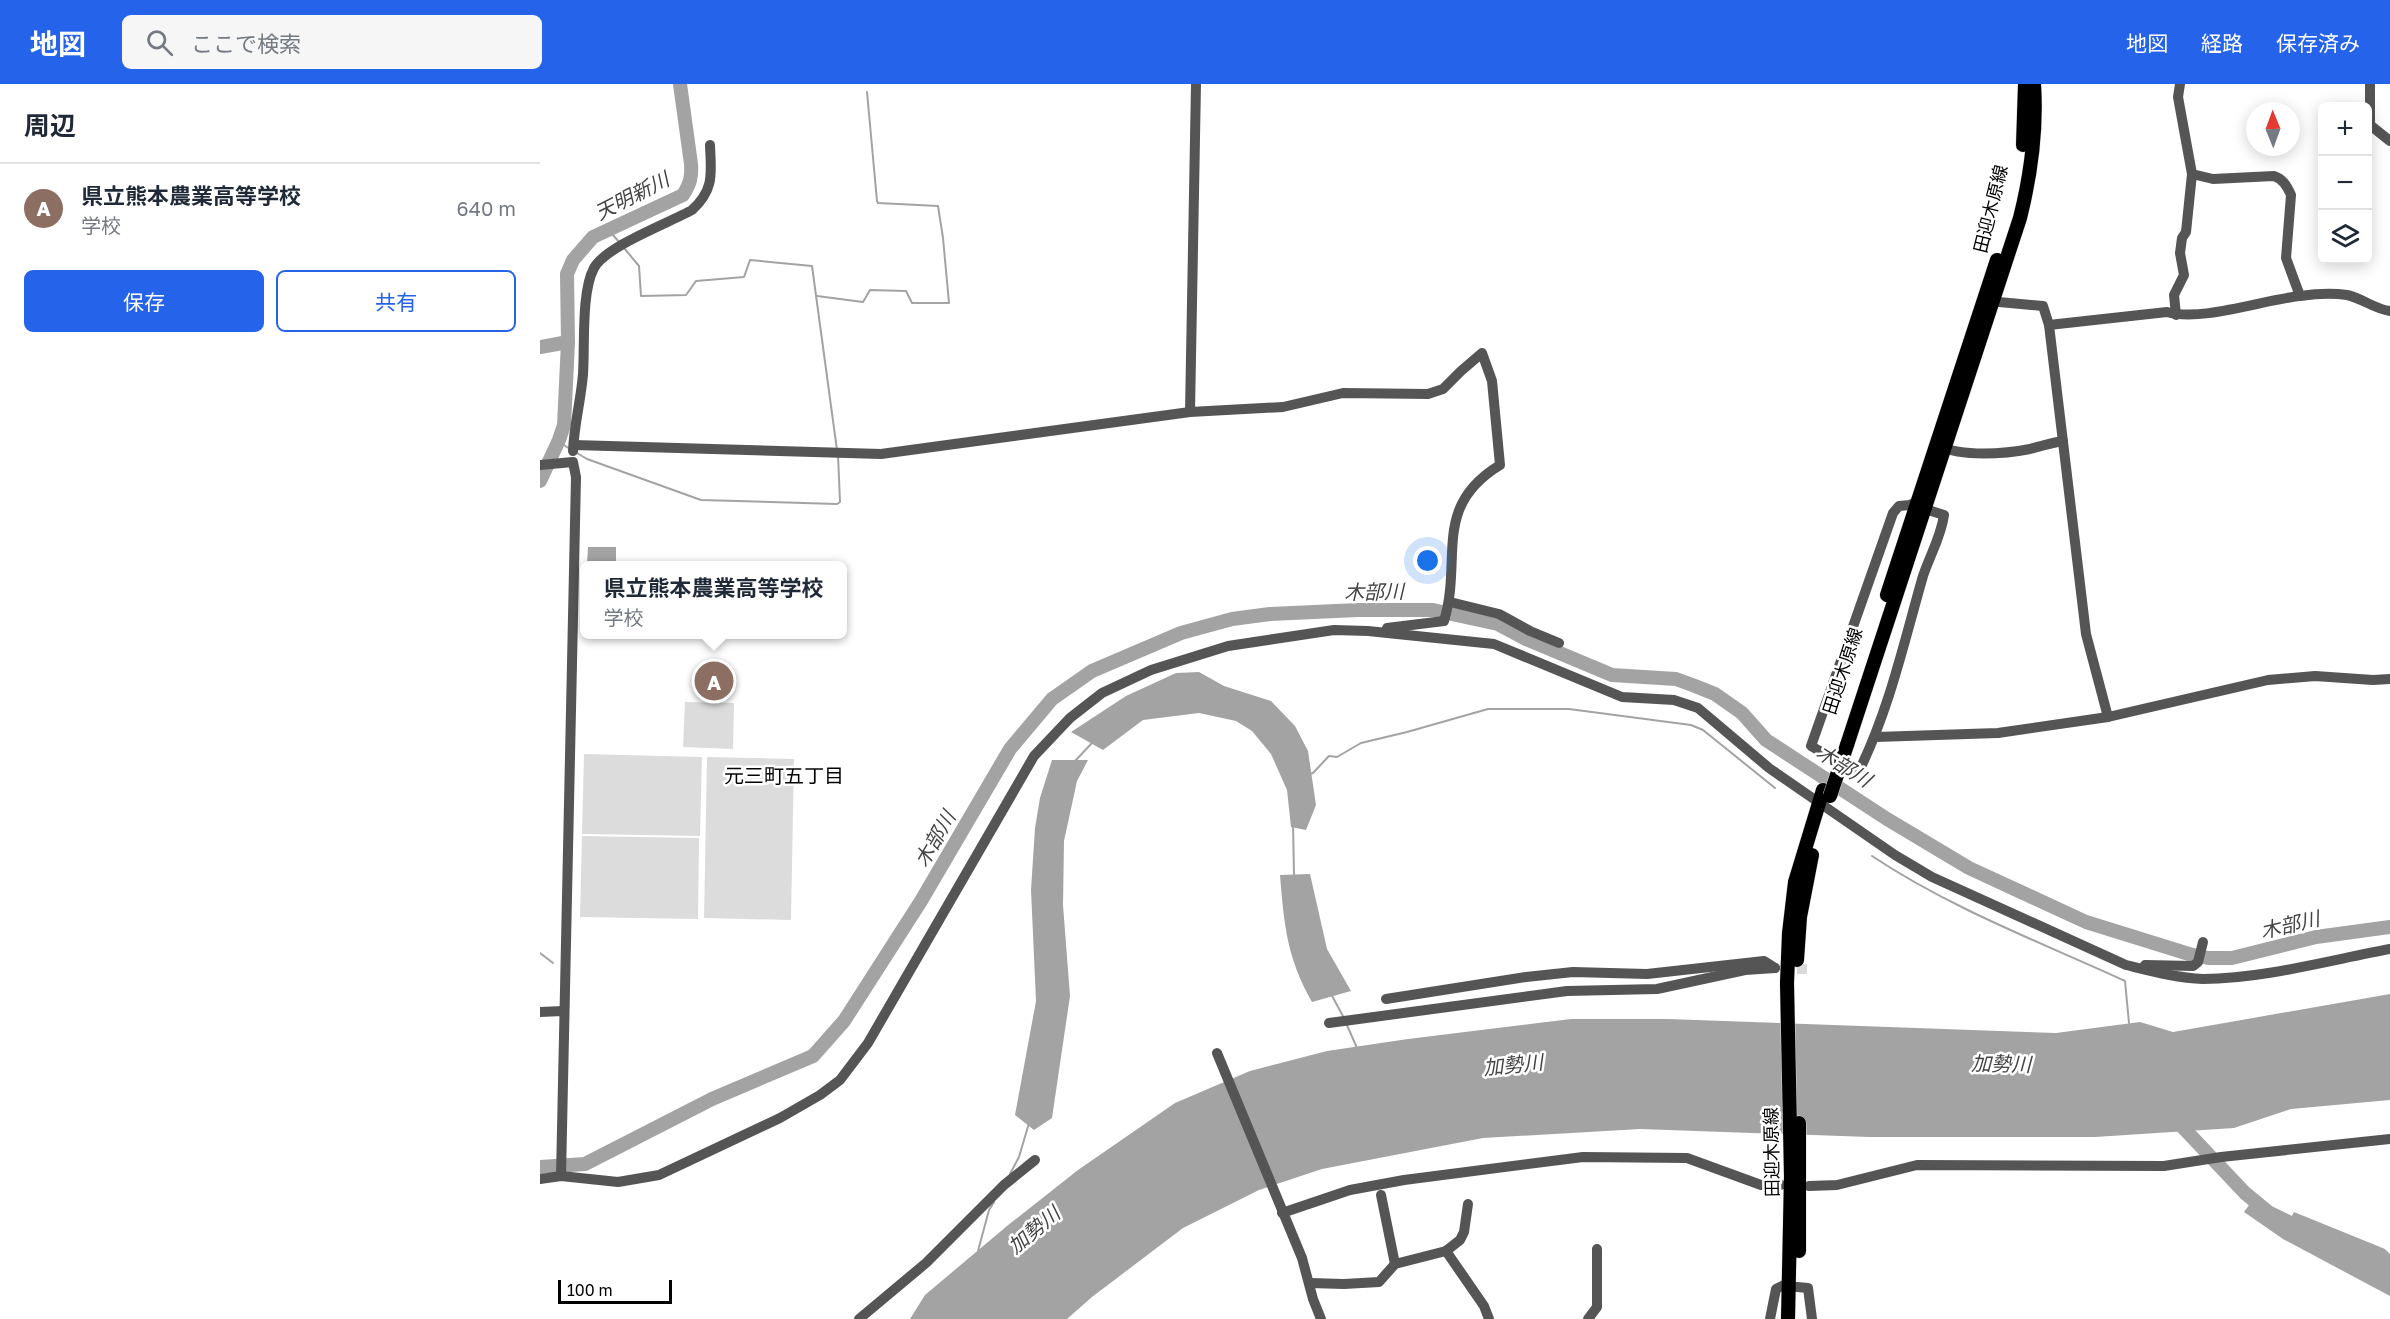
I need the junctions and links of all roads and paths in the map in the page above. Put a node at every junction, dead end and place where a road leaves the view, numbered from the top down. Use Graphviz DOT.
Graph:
graph roads {
  1 [pos="1196,84"];
  2 [pos="2025,84"];
  3 [pos="2034,84"];
  4 [pos="2180,84"];
  5 [pos="2370,84"];
  6 [pos="2390,141"];
  7 [pos="710,145"];
  8 [pos="2192,174"];
  9 [pos="2300,296"];
  10 [pos="1989,301"];
  11 [pos="2390,310"];
  12 [pos="2176,315"];
  13 [pos="2049,325"];
  14 [pos="1190,412"];
  15 [pos="2063,441"];
  16 [pos="574,445"];
  17 [pos="1940,447"];
  18 [pos="568,462"];
  19 [pos="540,465"];
  20 [pos="1921,505"];
  21 [pos="1449,605"];
  22 [pos="1368,631"];
  23 [pos="1559,643"];
  24 [pos="2390,679"];
  25 [pos="2108,717"];
  26 [pos="1876,737"];
  27 [pos="1825,799"];
  28 [pos="2203,942"];
  29 [pos="2390,949"];
  30 [pos="2126,965"];
  31 [pos="1386,999"];
  32 [pos="563,1011"];
  33 [pos="540,1012"];
  34 [pos="1329,1023"];
  35 [pos="1217,1053"];
  36 [pos="2390,1139"];
  37 [pos="1035,1160"];
  38 [pos="560,1174"];
  39 [pos="540,1179"];
  40 [pos="1781,1185"];
  41 [pos="1809,1186"];
  42 [pos="1381,1195"];
  43 [pos="1468,1204"];
  44 [pos="1282,1213"];
  45 [pos="1597,1249"];
  46 [pos="1446,1251"];
  47 [pos="1395,1264"];
  48 [pos="1310,1283"];
  49 [pos="1793,1285"];
  50 [pos="859,1319"];
  51 [pos="1321,1319"];
  52 [pos="1489,1319"];
  53 [pos="1588,1319"];
  54 [pos="1770,1319"];
  55 [pos="1788,1319"];
  56 [pos="1797,1319"];
  57 [pos="1812,1319"];
  1 -- 14 [label="street"];
  2 -- 10 [label="main road, 田迎木原線"];
  3 -- 10 [label="main road, 田迎木原線"];
  4 -- 8 [label="street"];
  5 -- 6 [label="street"];
  7 -- 16 [label="street"];
  8 -- 9 [label="street"];
  8 -- 12 [label="street"];
  9 -- 11 [label="street"];
  9 -- 12 [label="street"];
  10 -- 13 [label="street"];
  10 -- 17 [label="main road, 田迎木原線"];
  12 -- 13 [label="street"];
  13 -- 15 [label="street"];
  14 -- 16 [label="street"];
  14 -- 21 [label="street"];
  15 -- 17 [label="street"];
  15 -- 25 [label="street"];
  16 -- 18 [label="street"];
  17 -- 20 [label="main road, 田迎木原線"];
  18 -- 19 [label="street"];
  18 -- 32 [label="street"];
  20 -- 26 [label="street"];
  20 -- 26 [label="street"];
  20 -- 27 [label="main road, 田迎木原線, bridge"];
  21 -- 22 [label="street"];
  21 -- 23 [label="street"];
  22 -- 27 [label="street"];
  22 -- 38 [label="street"];
  24 -- 25 [label="street"];
  25 -- 26 [label="street"];
  27 -- 30 [label="street"];
  27 -- 49 [label="main road, 田迎木原線"];
  28 -- 30 [label="street"];
  29 -- 30 [label="street"];
  31 -- 34 [label="street"];
  32 -- 33 [label="street"];
  32 -- 38 [label="street"];
  35 -- 44 [label="street"];
  36 -- 41 [label="street"];
  37 -- 50 [label="street"];
  38 -- 39 [label="street"];
  40 -- 44 [label="street"];
  42 -- 47 [label="street"];
  43 -- 46 [label="street"];
  44 -- 48 [label="street"];
  45 -- 53 [label="street"];
  46 -- 47 [label="street"];
  46 -- 52 [label="street"];
  47 -- 48 [label="street"];
  48 -- 51 [label="street"];
  49 -- 54 [label="street"];
  49 -- 55 [label="main road, 田迎木原線"];
  49 -- 56 [label="main road, 田迎木原線"];
  49 -- 57 [label="street"];
}
